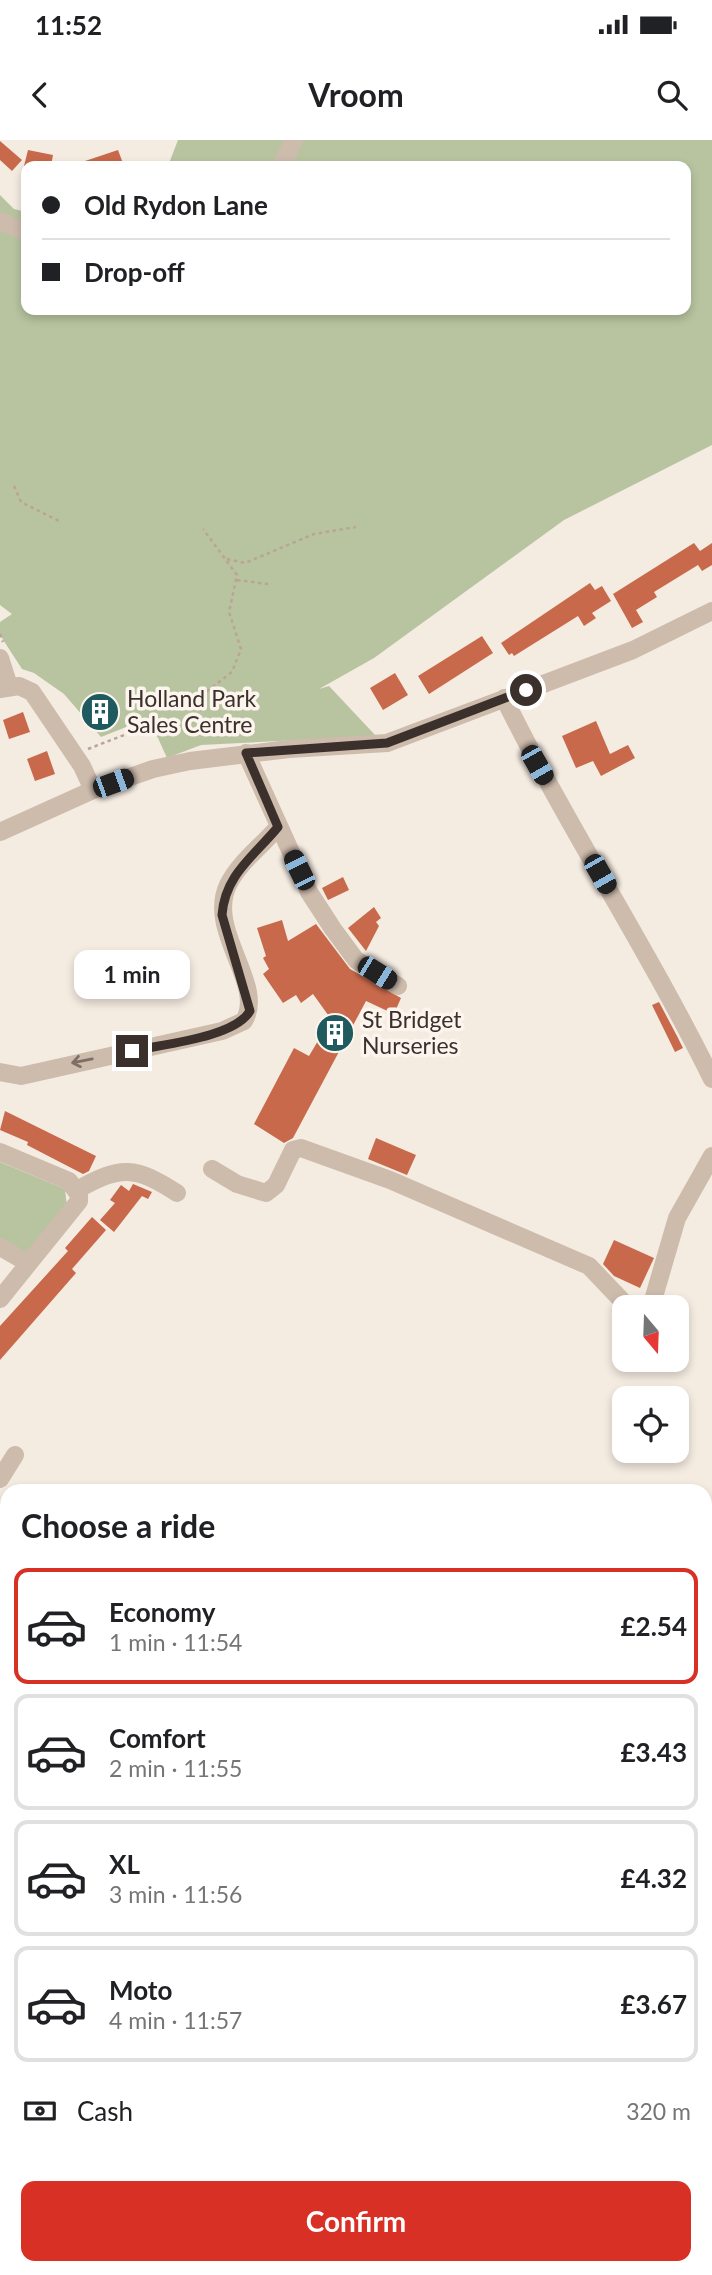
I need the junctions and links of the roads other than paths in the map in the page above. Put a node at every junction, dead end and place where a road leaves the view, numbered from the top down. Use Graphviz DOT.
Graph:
graph roads {
  1 [pos="294,140"];
  2 [pos="284,161"];
  3 [pos="0,221"];
  4 [pos="21,230"];
  5 [pos="712,611"];
  6 [pos="0,658"];
  7 [pos="4,688"];
  8 [pos="504,698"];
  9 [pos="246,753"];
  10 [pos="93,790"];
  11 [pos="278,827"];
  12 [pos="0,832"];
  13 [pos="398,986"];
  14 [pos="0,1072"];
  15 [pos="712,1079"];
  16 [pos="0,1152"];
  17 [pos="712,1156"];
  18 [pos="212,1170"];
  19 [pos="177,1193"];
  20 [pos="78,1196"];
  21 [pos="0,1247"];
  22 [pos="28,1263"];
  23 [pos="617,1295"];
  24 [pos="654,1295"];
  25 [pos="0,1299"];
  26 [pos="15,1455"];
  27 [pos="0,1478"];
  28 [pos="0,1486"];
  1 -- 2 [label="street"];
  3 -- 4 [label="street"];
  5 -- 8 [label="street"];
  6 -- 7 [label="street"];
  7 -- 10 [label="street"];
  8 -- 9 [label="street"];
  8 -- 15 [label="street"];
  9 -- 10 [label="street"];
  9 -- 11 [label="street"];
  10 -- 12 [label="street"];
  11 -- 13 [label="street"];
  11 -- 14 [label="street, one-way"];
  16 -- 20 [label="street"];
  17 -- 24 [label="street"];
  18 -- 23 [label="street"];
  19 -- 20 [label="street"];
  20 -- 22 [label="street"];
  21 -- 22 [label="street"];
  22 -- 25 [label="street"];
  26 -- 27 [label="street"];
  27 -- 28 [label="street"];
}
